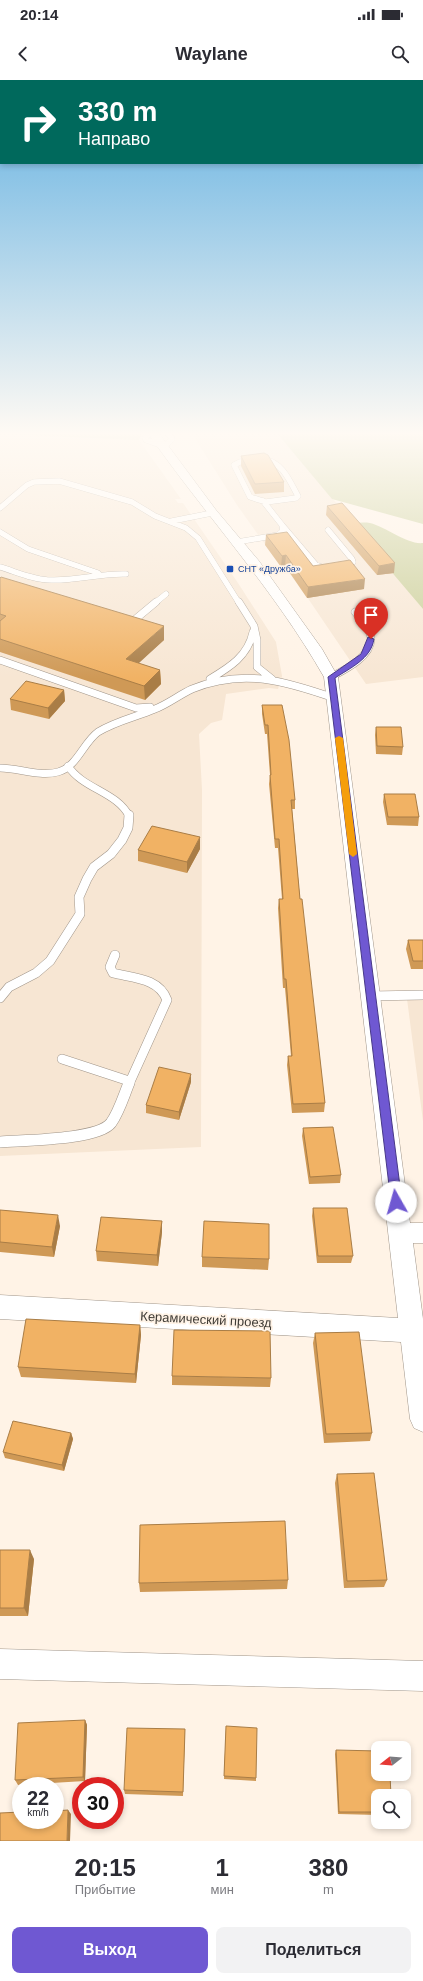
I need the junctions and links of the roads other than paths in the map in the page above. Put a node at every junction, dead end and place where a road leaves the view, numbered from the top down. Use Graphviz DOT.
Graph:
graph roads {
  1 [pos="152,514"];
  2 [pos="204,514"];
  3 [pos="213,514"];
  4 [pos="273,514"];
  5 [pos="185,519"];
  6 [pos="166,520"];
  7 [pos="282,526"];
  8 [pos="186,528"];
  9 [pos="328,530"];
  10 [pos="0,532"];
  11 [pos="237,542"];
  12 [pos="0,566"];
  13 [pos="100,574"];
  14 [pos="126,574"];
  15 [pos="44,579"];
  16 [pos="33,587"];
  17 [pos="166,594"];
  18 [pos="355,612"];
  19 [pos="125,619"];
  20 [pos="132,622"];
  21 [pos="144,625"];
  22 [pos="254,626"];
  23 [pos="0,660"];
  24 [pos="331,677"];
  25 [pos="272,679"];
  26 [pos="197,687"];
  27 [pos="334,698"];
  28 [pos="161,706"];
  29 [pos="68,766"];
  30 [pos="1,767"];
  31 [pos="115,955"];
  32 [pos="423,995"];
  33 [pos="371,996"];
  34 [pos="0,998"];
  35 [pos="62,1059"];
  36 [pos="129,1081"];
  37 [pos="0,1142"];
  38 [pos="400,1233"];
  39 [pos="423,1233"];
  40 [pos="0,1307"];
  41 [pos="412,1331"];
  42 [pos="423,1419"];
  43 [pos="0,1664"];
  44 [pos="423,1676"];
  1 -- 6 [label="lane"];
  2 -- 5 [label="lane"];
  3 -- 11 [label="street"];
  4 -- 7 [label="lane"];
  5 -- 6 [label="lane"];
  5 -- 8 [label="lane"];
  6 -- 8 [label="lane"];
  7 -- 9 [label="lane"];
  7 -- 11 [label="lane"];
  8 -- 22 [label="lane"];
  10 -- 13 [label="lane"];
  11 -- 24 [label="street"];
  12 -- 15 [label="lane"];
  13 -- 14 [label="lane"];
  13 -- 15 [label="lane"];
  15 -- 16 [label="lane"];
  17 -- 20 [label="lane"];
  18 -- 24 [label="lane"];
  19 -- 20 [label="lane"];
  20 -- 21 [label="lane"];
  22 -- 25 [label="lane"];
  22 -- 26 [label="lane"];
  23 -- 28 [label="lane"];
  24 -- 27 [label="street"];
  25 -- 26 [label="lane"];
  25 -- 27 [label="lane"];
  26 -- 28 [label="lane"];
  27 -- 33 [label="street"];
  28 -- 29 [label="lane"];
  29 -- 30 [label="lane"];
  29 -- 34 [label="lane"];
  31 -- 36 [label="lane"];
  32 -- 33 [label="lane"];
  33 -- 38 [label="street"];
  35 -- 36 [label="lane"];
  36 -- 37 [label="lane"];
  38 -- 39 [label="street"];
  38 -- 41 [label="street"];
  40 -- 41 [label="street, Керамический проезд"];
  41 -- 42 [label="street"];
  43 -- 44 [label="street"];
}
